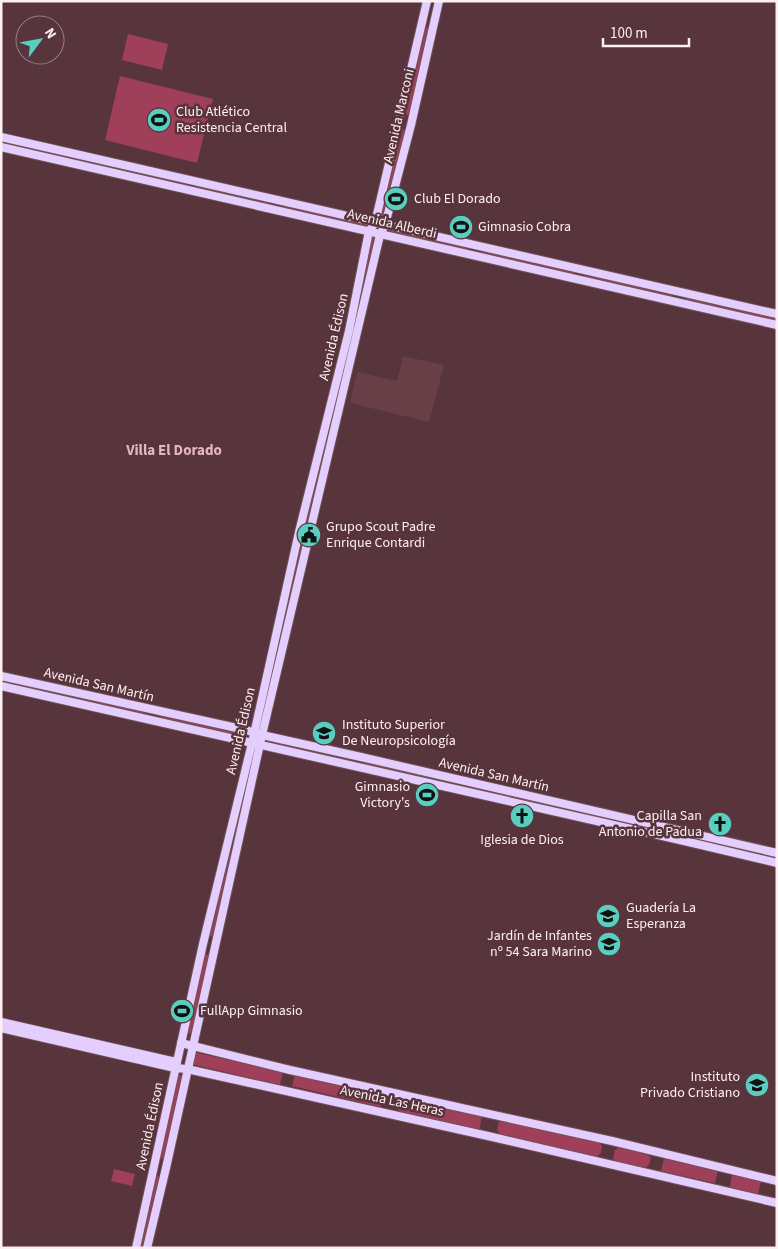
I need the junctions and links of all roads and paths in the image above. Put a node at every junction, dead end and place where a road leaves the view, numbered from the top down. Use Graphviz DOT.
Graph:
graph roads {
  1 [pos="427,1"];
  2 [pos="439,1"];
  3 [pos="1,136"];
  4 [pos="1,147"];
  5 [pos="375,223"];
  6 [pos="385,225"];
  7 [pos="369,231"];
  8 [pos="380,235"];
  9 [pos="777,314"];
  10 [pos="777,325"];
  11 [pos="1,676"];
  12 [pos="1,686"];
  13 [pos="258,734"];
  14 [pos="256,744"];
  15 [pos="777,853"];
  16 [pos="777,864"];
  17 [pos="1,1022"];
  18 [pos="1,1028"];
  19 [pos="181,1044"];
  20 [pos="192,1046"];
  21 [pos="176,1065"];
  22 [pos="187,1069"];
  23 [pos="777,1181"];
  24 [pos="777,1203"];
  25 [pos="136,1248"];
  26 [pos="147,1248"];
  1 -- 5 [label="main road, Avenida Marconi"];
  2 -- 6 [label="main road, Avenida Marconi"];
  3 -- 5 [label="main road, Avenida Alberdi"];
  4 -- 7 [label="main road, Avenida Alberdi"];
  5 -- 6 [label="main road, Avenida Alberdi"];
  5 -- 7 [label="main road, Avenida Édison"];
  6 -- 8 [label="main road, Avenida Marconi"];
  6 -- 9 [label="main road, Avenida Alberdi"];
  7 -- 8 [label="main road, Avenida Alberdi"];
  7 -- 13 [label="main road, Avenida Édison"];
  8 -- 10 [label="main road, Avenida Alberdi"];
  8 -- 13 [label="main road, Avenida Édison"];
  11 -- 13 [label="main road, Avenida San Martín"];
  12 -- 14 [label="main road, Avenida San Martín"];
  13 -- 14 [label="main road, Avenida Édison"];
  13 -- 15 [label="main road, Avenida San Martín"];
  14 -- 16 [label="main road, Avenida San Martín"];
  14 -- 19 [label="main road, Avenida Édison"];
  14 -- 20 [label="main road, Avenida Édison"];
  17 -- 21 [label="main road, Avenida Las Heras"];
  18 -- 21 [label="main road, Avenida Las Heras"];
  19 -- 20 [label="main road, Avenida Las Heras"];
  19 -- 21 [label="main road, Avenida Édison"];
  20 -- 22 [label="main road, Avenida Édison"];
  20 -- 23 [label="main road, Avenida Las Heras"];
  21 -- 22 [label="main road, Avenida Las Heras"];
  21 -- 25 [label="main road, Avenida Édison"];
  22 -- 24 [label="main road, Avenida Las Heras"];
  22 -- 26 [label="main road, Avenida Édison"];
}
